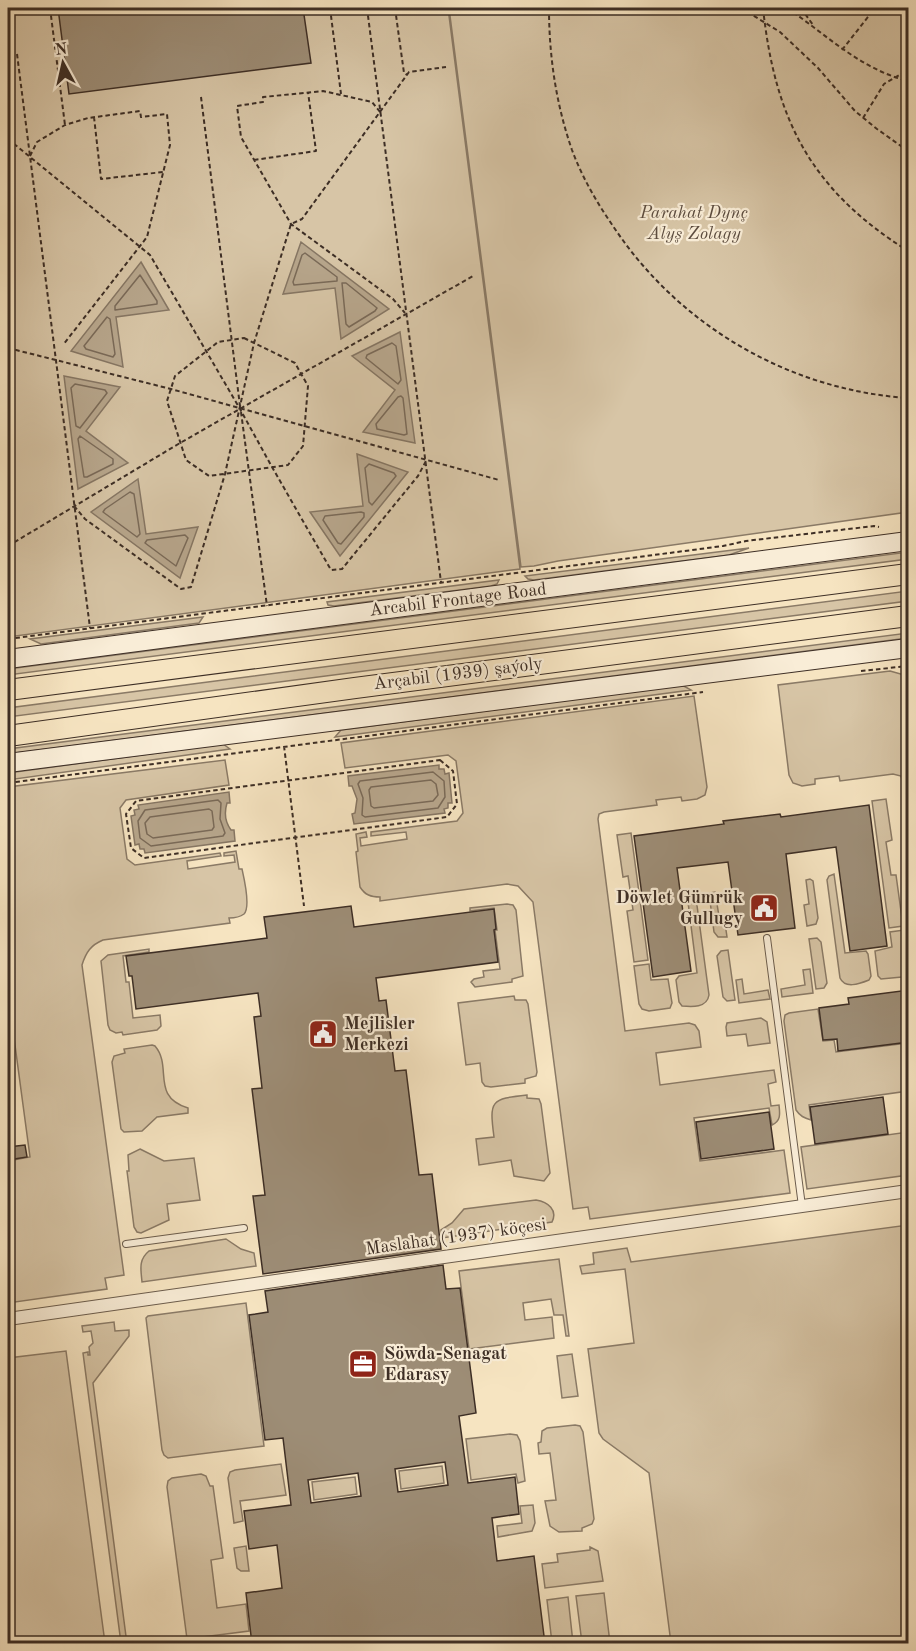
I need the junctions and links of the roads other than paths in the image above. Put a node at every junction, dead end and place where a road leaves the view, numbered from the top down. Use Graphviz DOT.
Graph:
graph roads {
  1 [pos="909,541"];
  2 [pos="909,574"];
  3 [pos="909,616"];
  4 [pos="909,648"];
  5 [pos="8,659"];
  6 [pos="8,690"];
  7 [pos="8,736"];
  8 [pos="8,763"];
  9 [pos="767,938"];
  10 [pos="909,1191"];
  11 [pos="802,1206"];
  12 [pos="244,1228"];
  13 [pos="126,1244"];
  14 [pos="8,1319"];
  1 -- 5 [label="street, Arcabil Frontage Road"];
  2 -- 6 [label="main road"];
  3 -- 7 [label="main road, Arçabil (1939) şaýoly"];
  4 -- 8 [label="street"];
  9 -- 11 [label="lane"];
  10 -- 11 [label="street, Maslahat (1937) köçesi"];
  11 -- 14 [label="street, Maslahat (1937) köçesi"];
  12 -- 13 [label="lane"];
}
